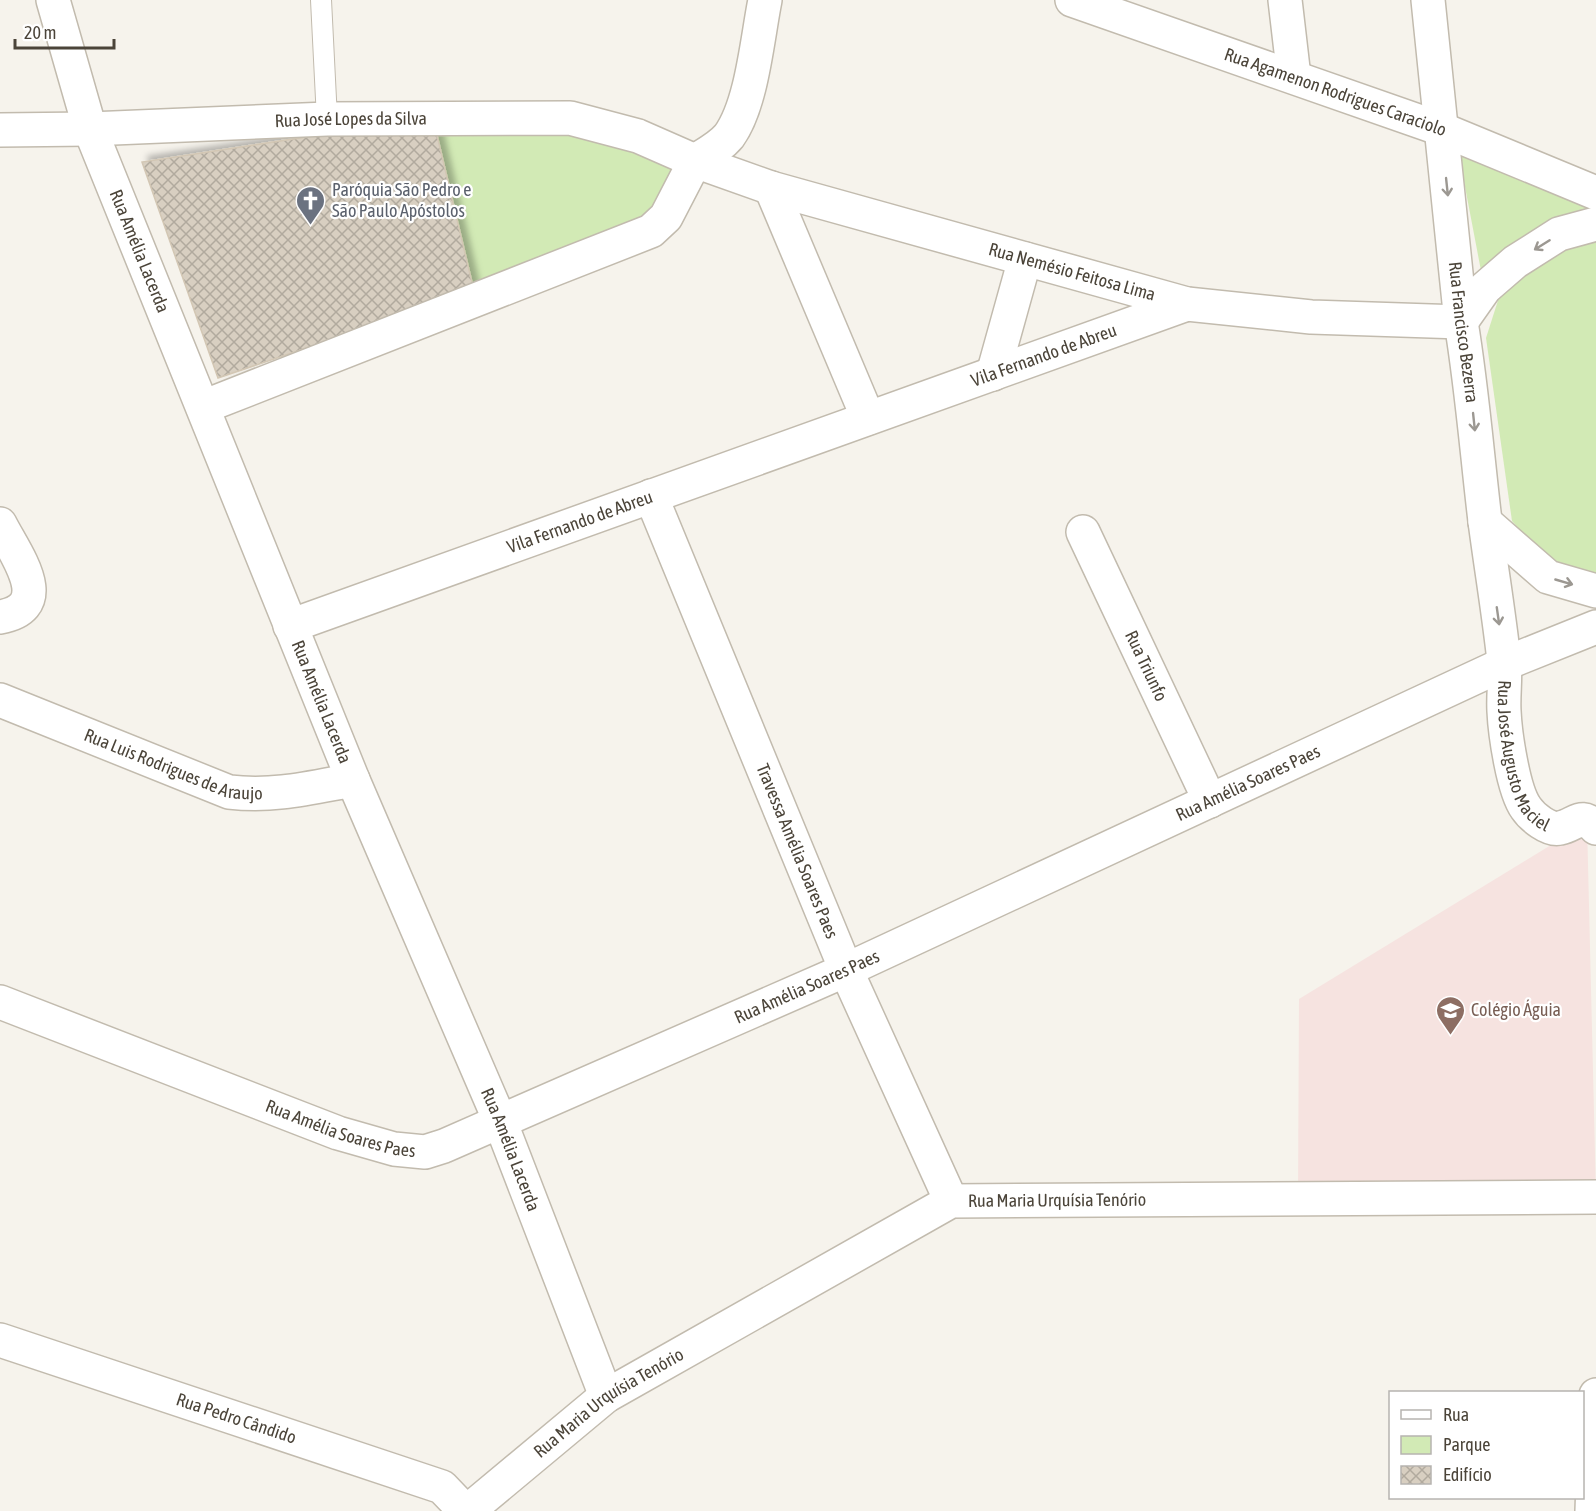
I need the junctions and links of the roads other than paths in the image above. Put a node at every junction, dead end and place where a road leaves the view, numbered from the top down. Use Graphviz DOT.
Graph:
graph roads {
  1 [pos="53,0"];
  2 [pos="321,0"];
  3 [pos="765,0"];
  4 [pos="1072,0"];
  5 [pos="1285,0"];
  6 [pos="1428,0"];
  7 [pos="1437,0"];
  8 [pos="1114,8"];
  9 [pos="1431,34"];
  10 [pos="1294,77"];
  11 [pos="327,118"];
  12 [pos="90,129"];
  13 [pos="1441,129"];
  14 [pos="0,130"];
  15 [pos="695,161"];
  16 [pos="771,188"];
  17 [pos="1596,193"];
  18 [pos="1596,224"];
  19 [pos="1025,259"];
  20 [pos="1187,304"];
  21 [pos="1461,322"];
  22 [pos="993,374"];
  23 [pos="203,407"];
  24 [pos="868,418"];
  25 [pos="651,496"];
  26 [pos="1485,522"];
  27 [pos="0,524"];
  28 [pos="1083,532"];
  29 [pos="1596,591"];
  30 [pos="0,617"];
  31 [pos="290,626"];
  32 [pos="1596,627"];
  33 [pos="1504,664"];
  34 [pos="0,700"];
  35 [pos="353,780"];
  36 [pos="1210,801"];
  37 [pos="1596,828"];
  38 [pos="846,970"];
  39 [pos="0,1002"];
  40 [pos="500,1121"];
  41 [pos="1596,1197"];
  42 [pos="951,1201"];
  43 [pos="0,1340"];
  44 [pos="1596,1395"];
  45 [pos="606,1396"];
  46 [pos="467,1511"];
  47 [pos="1592,1511"];
  1 -- 12 [label="street, Rua Amélia Lacerda"];
  2 -- 11 [label="lane"];
  3 -- 15 [label="street"];
  4 -- 8 [label="street, Rua Agamenon Rodrigues Caraciolo"];
  5 -- 10 [label="street"];
  6 -- 9 [label="street, Rua Francisco Bezerra"];
  7 -- 9 [label="street"];
  8 -- 10 [label="street, Rua Agamenon Rodrigues Caraciolo"];
  9 -- 13 [label="street, Rua Francisco Bezerra"];
  10 -- 13 [label="street, Rua Agamenon Rodrigues Caraciolo"];
  11 -- 12 [label="street, Rua José Lopes da Silva"];
  11 -- 15 [label="street, Rua José Lopes da Silva"];
  12 -- 14 [label="street, Rua José Lopes da Silva"];
  12 -- 23 [label="street, Rua Amélia Lacerda"];
  13 -- 17 [label="street, Rua Agamenon Rodrigues Caraciolo"];
  13 -- 21 [label="street, Rua Francisco Bezerra, one-way"];
  15 -- 16 [label="street, Rua Nemésio Feitosa Lima"];
  15 -- 23 [label="street"];
  16 -- 19 [label="street, Rua Nemésio Feitosa Lima"];
  16 -- 24 [label="street"];
  18 -- 21 [label="street, one-way"];
  19 -- 20 [label="street, Rua Nemésio Feitosa Lima"];
  19 -- 22 [label="street"];
  20 -- 21 [label="street, Rua Nemésio Feitosa Lima"];
  20 -- 22 [label="street, Vila Fernando de Abreu"];
  21 -- 26 [label="street, Rua Francisco Bezerra, one-way"];
  22 -- 24 [label="street, Vila Fernando de Abreu"];
  23 -- 31 [label="street, Rua Amélia Lacerda"];
  24 -- 25 [label="street, Vila Fernando de Abreu"];
  25 -- 31 [label="street, Vila Fernando de Abreu"];
  25 -- 38 [label="street, Travessa Amélia Soares Paes"];
  26 -- 29 [label="street, one-way"];
  26 -- 33 [label="street, Rua Francisco Bezerra, one-way"];
  27 -- 30 [label="street"];
  28 -- 36 [label="street, Rua Triunfo"];
  31 -- 35 [label="street, Rua Amélia Lacerda"];
  32 -- 33 [label="street, Rua Amélia Soares Paes"];
  33 -- 36 [label="street, Rua Amélia Soares Paes"];
  33 -- 37 [label="street, Rua José Augusto Maciel"];
  34 -- 35 [label="street, Rua Luis Rodrigues de Araujo"];
  35 -- 40 [label="street, Rua Amélia Lacerda"];
  36 -- 38 [label="street, Rua Amélia Soares Paes"];
  38 -- 40 [label="street, Rua Amélia Soares Paes"];
  38 -- 42 [label="street, Travessa Amélia Soares Paes"];
  39 -- 40 [label="street, Rua Amélia Soares Paes"];
  40 -- 45 [label="street, Rua Amélia Lacerda"];
  41 -- 42 [label="street, Rua Maria Urquísia Tenório"];
  42 -- 45 [label="street, Rua Maria Urquísia Tenório"];
  43 -- 46 [label="street, Rua Pedro Cândido"];
  44 -- 47 [label="street"];
  45 -- 46 [label="street, Rua Maria Urquísia Tenório"];
}
